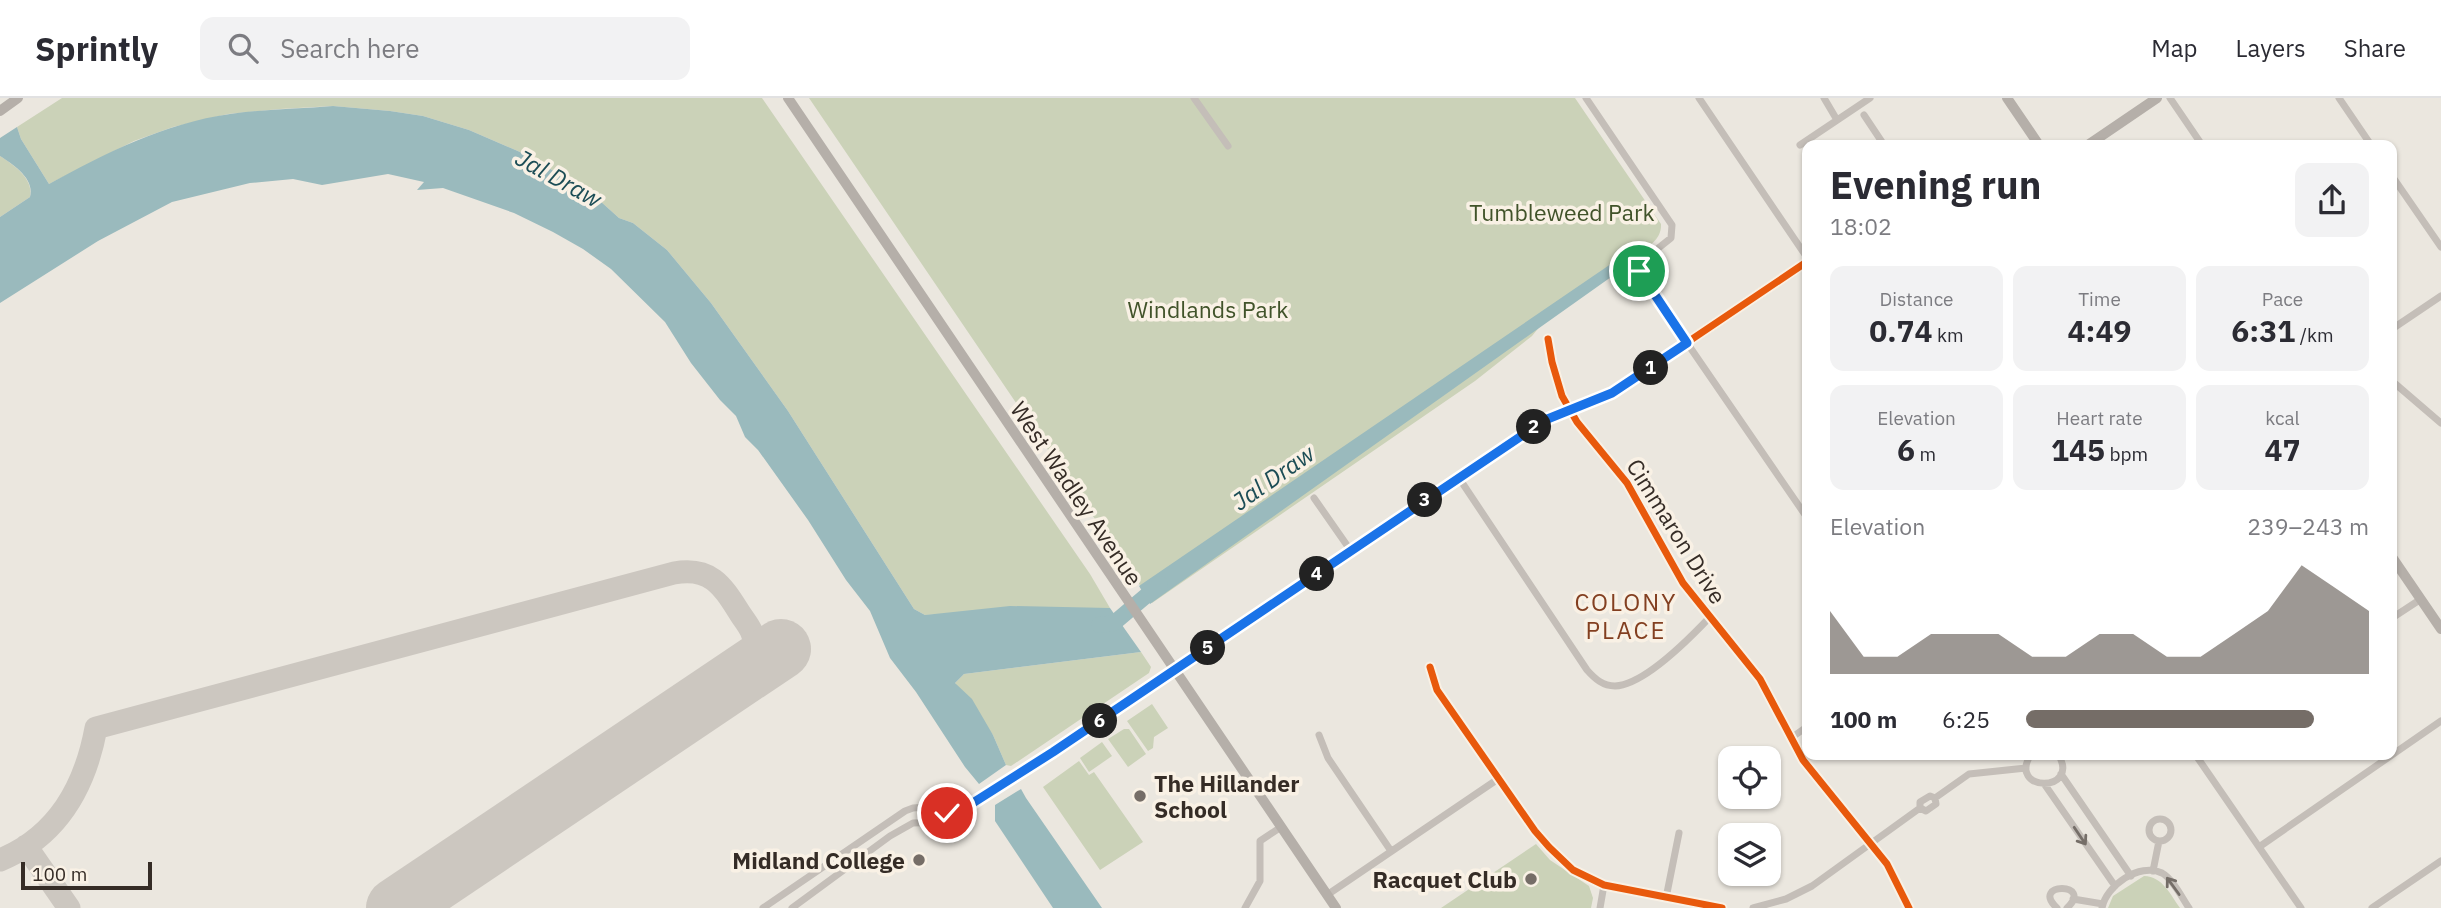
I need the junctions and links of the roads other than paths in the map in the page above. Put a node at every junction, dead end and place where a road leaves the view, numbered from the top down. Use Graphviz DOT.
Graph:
graph roads {
  1 [pos="18,98"];
  2 [pos="788,98"];
  3 [pos="1194,98"];
  4 [pos="1586,98"];
  5 [pos="1699,98"];
  6 [pos="1824,98"];
  7 [pos="1870,98"];
  8 [pos="2007,98"];
  9 [pos="2157,98"];
  10 [pos="2170,98"];
  11 [pos="2339,98"];
  12 [pos="0,111"];
  13 [pos="1864,116"];
  14 [pos="1837,120"];
  15 [pos="1807,140"];
  16 [pos="1881,140"];
  17 [pos="2036,140"];
  18 [pos="2095,140"];
  19 [pos="2199,140"];
  20 [pos="2368,140"];
  21 [pos="1228,146"];
  22 [pos="2397,183"];
  23 [pos="2441,247"];
  24 [pos="1802,251"];
  25 [pos="1802,264"];
  26 [pos="2441,296"];
  27 [pos="2397,326"];
  28 [pos="1548,339"];
  29 [pos="1687,343"];
  30 [pos="2397,384"];
  31 [pos="1569,409"];
  32 [pos="2441,423"];
  33 [pos="1458,478"];
  34 [pos="1314,498"];
  35 [pos="1802,510"];
  36 [pos="1351,551"];
  37 [pos="2397,564"];
  38 [pos="2421,598"];
  39 [pos="2397,615"];
  40 [pos="1709,618"];
  41 [pos="2441,629"];
  42 [pos="1430,667"];
  43 [pos="1174,671"];
  44 [pos="2441,721"];
  45 [pos="1802,730"];
  46 [pos="1320,735"];
  47 [pos="1791,738"];
  48 [pos="2397,751"];
  49 [pos="1802,756"];
  50 [pos="1804,760"];
  51 [pos="2029,760"];
  52 [pos="2060,760"];
  53 [pos="2199,760"];
  54 [pos="2385,760"];
  55 [pos="2026,768"];
  56 [pos="2061,774"];
  57 [pos="1498,779"];
  58 [pos="2045,785"];
  59 [pos="947,813"];
  60 [pos="1281,827"];
  61 [pos="1679,833"];
  62 [pos="2158,841"];
  63 [pos="1871,842"];
  64 [pos="2259,847"];
  65 [pos="1391,852"];
  66 [pos="2441,861"];
  67 [pos="2153,871"];
  68 [pos="810,876"];
  69 [pos="2131,876"];
  70 [pos="1604,885"];
  71 [pos="2115,887"];
  72 [pos="817,889"];
  73 [pos="1327,895"];
  74 [pos="1667,898"];
  75 [pos="2073,899"];
  76 [pos="2103,906"];
  77 [pos="763,908"];
  78 [pos="792,908"];
  79 [pos="1245,908"];
  80 [pos="1336,908"];
  81 [pos="1600,908"];
  82 [pos="1722,908"];
  83 [pos="1756,908"];
  84 [pos="1909,908"];
  85 [pos="2057,908"];
  86 [pos="2067,908"];
  87 [pos="2189,908"];
  88 [pos="2301,908"];
  89 [pos="2372,908"];
  1 -- 12 [label="street"];
  2 -- 43 [label="street, West Wadley Avenue"];
  3 -- 21 [label="street"];
  4 -- 29 [label="street"];
  5 -- 24 [label="street"];
  6 -- 14 [label="street"];
  7 -- 14 [label="street"];
  8 -- 17 [label="street"];
  9 -- 18 [label="street"];
  10 -- 19 [label="street"];
  11 -- 20 [label="street"];
  13 -- 16 [label="street"];
  14 -- 15 [label="street"];
  22 -- 23 [label="street"];
  25 -- 29 [label="street"];
  26 -- 27 [label="street"];
  28 -- 31 [label="street, Cimmaron Drive"];
  29 -- 31 [label="street"];
  29 -- 35 [label="street"];
  30 -- 32 [label="street"];
  31 -- 33 [label="street"];
  31 -- 40 [label="street, Cimmaron Drive"];
  33 -- 36 [label="street"];
  33 -- 40 [label="street"];
  34 -- 36 [label="street"];
  36 -- 43 [label="street"];
  37 -- 38 [label="street"];
  38 -- 39 [label="street"];
  38 -- 41 [label="street"];
  40 -- 47 [label="street, Cimmaron Drive"];
  42 -- 57 [label="street"];
  43 -- 59 [label="street"];
  43 -- 60 [label="street, West Wadley Avenue"];
  44 -- 48 [label="street"];
  45 -- 47 [label="street"];
  46 -- 65 [label="street"];
  47 -- 49 [label="street, Cimmaron Drive"];
  50 -- 63 [label="street, Cimmaron Drive"];
  51 -- 55 [label="street"];
  52 -- 56 [label="street"];
  53 -- 64 [label="street"];
  54 -- 64 [label="street"];
  55 -- 58 [label="street"];
  55 -- 63 [label="street"];
  56 -- 58 [label="street"];
  56 -- 69 [label="street"];
  57 -- 65 [label="street"];
  57 -- 70 [label="street"];
  58 -- 71 [label="street, one-way"];
  59 -- 68 [label="street"];
  59 -- 72 [label="street"];
  60 -- 73 [label="street, West Wadley Avenue"];
  60 -- 79 [label="street"];
  61 -- 74 [label="street"];
  62 -- 67 [label="street"];
  63 -- 83 [label="street"];
  63 -- 84 [label="street, Cimmaron Drive"];
  64 -- 88 [label="street"];
  65 -- 73 [label="street"];
  66 -- 89 [label="street"];
  67 -- 69 [label="street"];
  87 -- 67 [label="street, one-way"];
  68 -- 72 [label="street"];
  68 -- 77 [label="street"];
  69 -- 71 [label="street"];
  70 -- 74 [label="street"];
  70 -- 81 [label="street"];
  71 -- 76 [label="street"];
  72 -- 78 [label="street"];
  73 -- 80 [label="street, West Wadley Avenue"];
  74 -- 82 [label="street"];
  75 -- 76 [label="street"];
  75 -- 85 [label="street"];
  75 -- 86 [label="street"];
}
